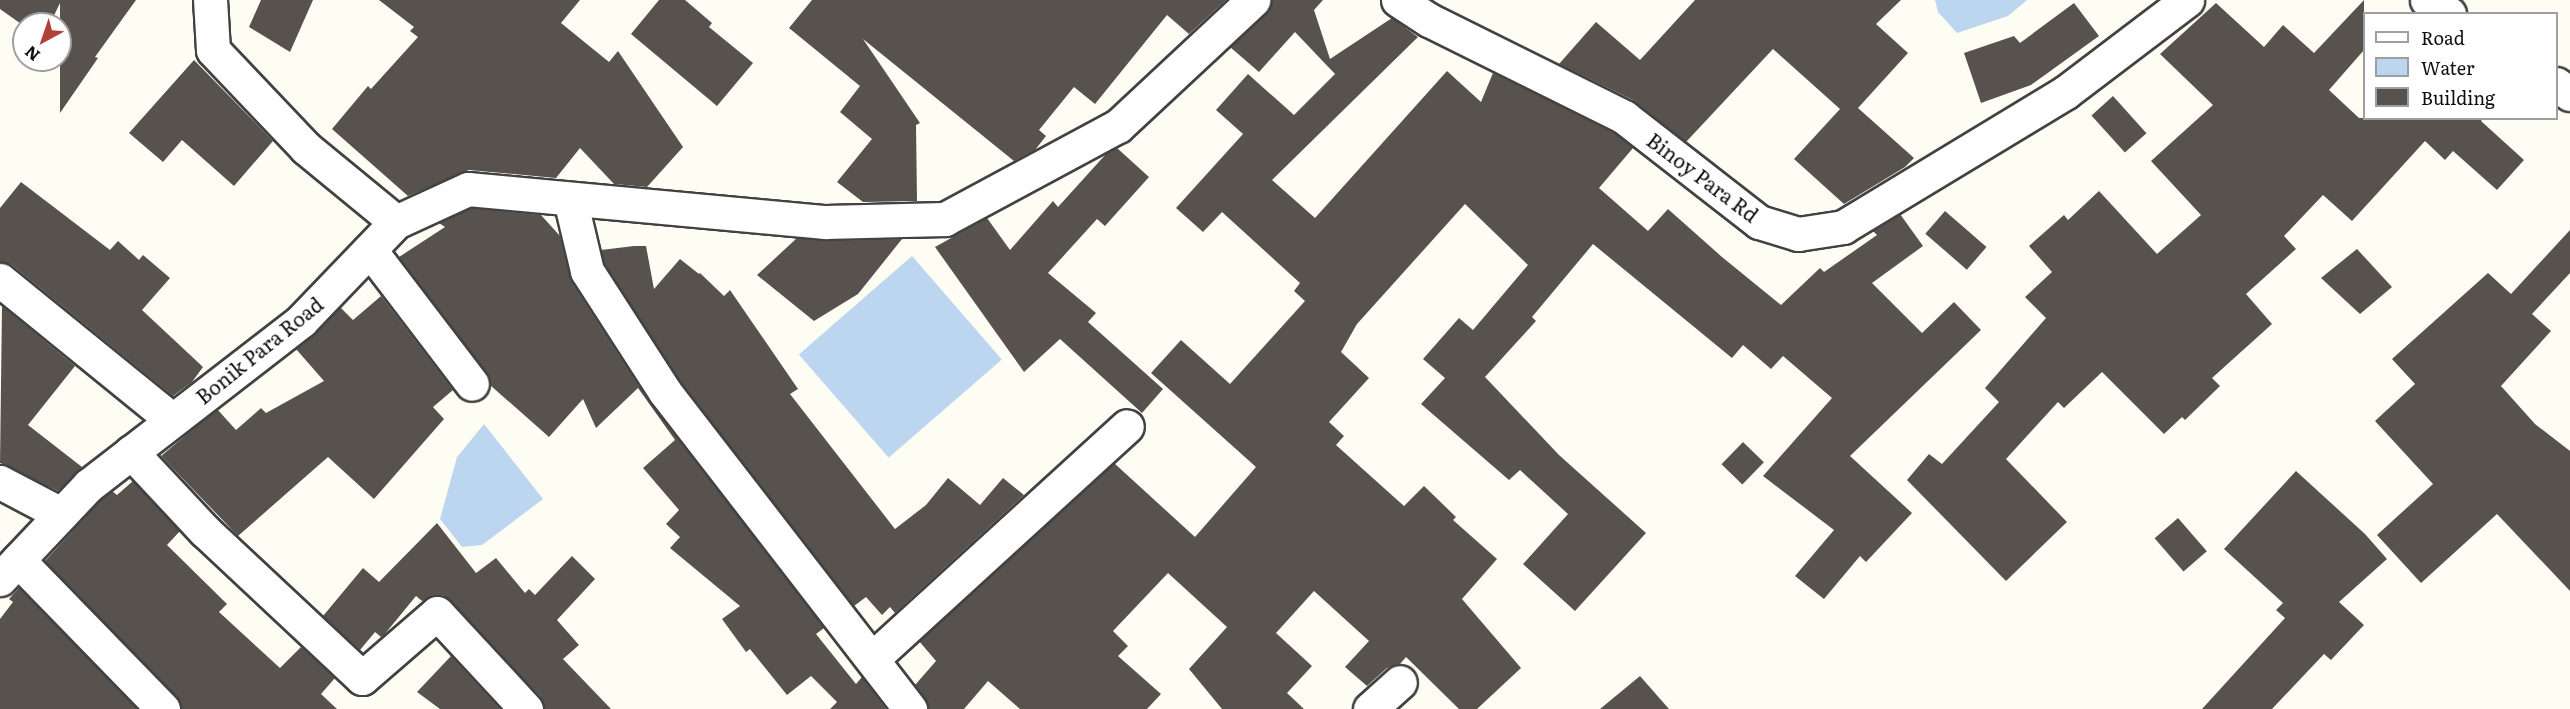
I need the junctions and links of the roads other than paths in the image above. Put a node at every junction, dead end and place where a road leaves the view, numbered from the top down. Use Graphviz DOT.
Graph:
graph roads {
  1 [pos="210,0"];
  2 [pos="1253,0"];
  3 [pos="1398,0"];
  4 [pos="2187,0"];
  5 [pos="2427,0"];
  6 [pos="2446,12"];
  7 [pos="570,199"];
  8 [pos="396,222"];
  9 [pos="370,250"];
  10 [pos="0,280"];
  11 [pos="472,384"];
  12 [pos="172,420"];
  13 [pos="1127,426"];
  14 [pos="131,452"];
  15 [pos="0,482"];
  16 [pos="61,514"];
  17 [pos="9,570"];
  18 [pos="872,659"];
  19 [pos="1400,682"];
  20 [pos="163,709"];
  21 [pos="526,709"];
  22 [pos="910,709"];
  23 [pos="1370,709"];
  1 -- 8 [label="street"];
  2 -- 7 [label="street"];
  3 -- 4 [label="street, Binoy Para Rd"];
  5 -- 6 [label="street"];
  7 -- 8 [label="street"];
  7 -- 18 [label="street"];
  8 -- 9 [label="street, Bonik Para Road"];
  9 -- 11 [label="street"];
  9 -- 12 [label="street, Bonik Para Road"];
  10 -- 12 [label="street"];
  12 -- 14 [label="street, Bonik Para Road"];
  13 -- 18 [label="street"];
  14 -- 16 [label="street, Bonik Para Road"];
  14 -- 21 [label="street"];
  15 -- 16 [label="street"];
  16 -- 17 [label="street, Bonik Para Road"];
  17 -- 20 [label="street"];
  18 -- 22 [label="street"];
  19 -- 23 [label="street"];
}
